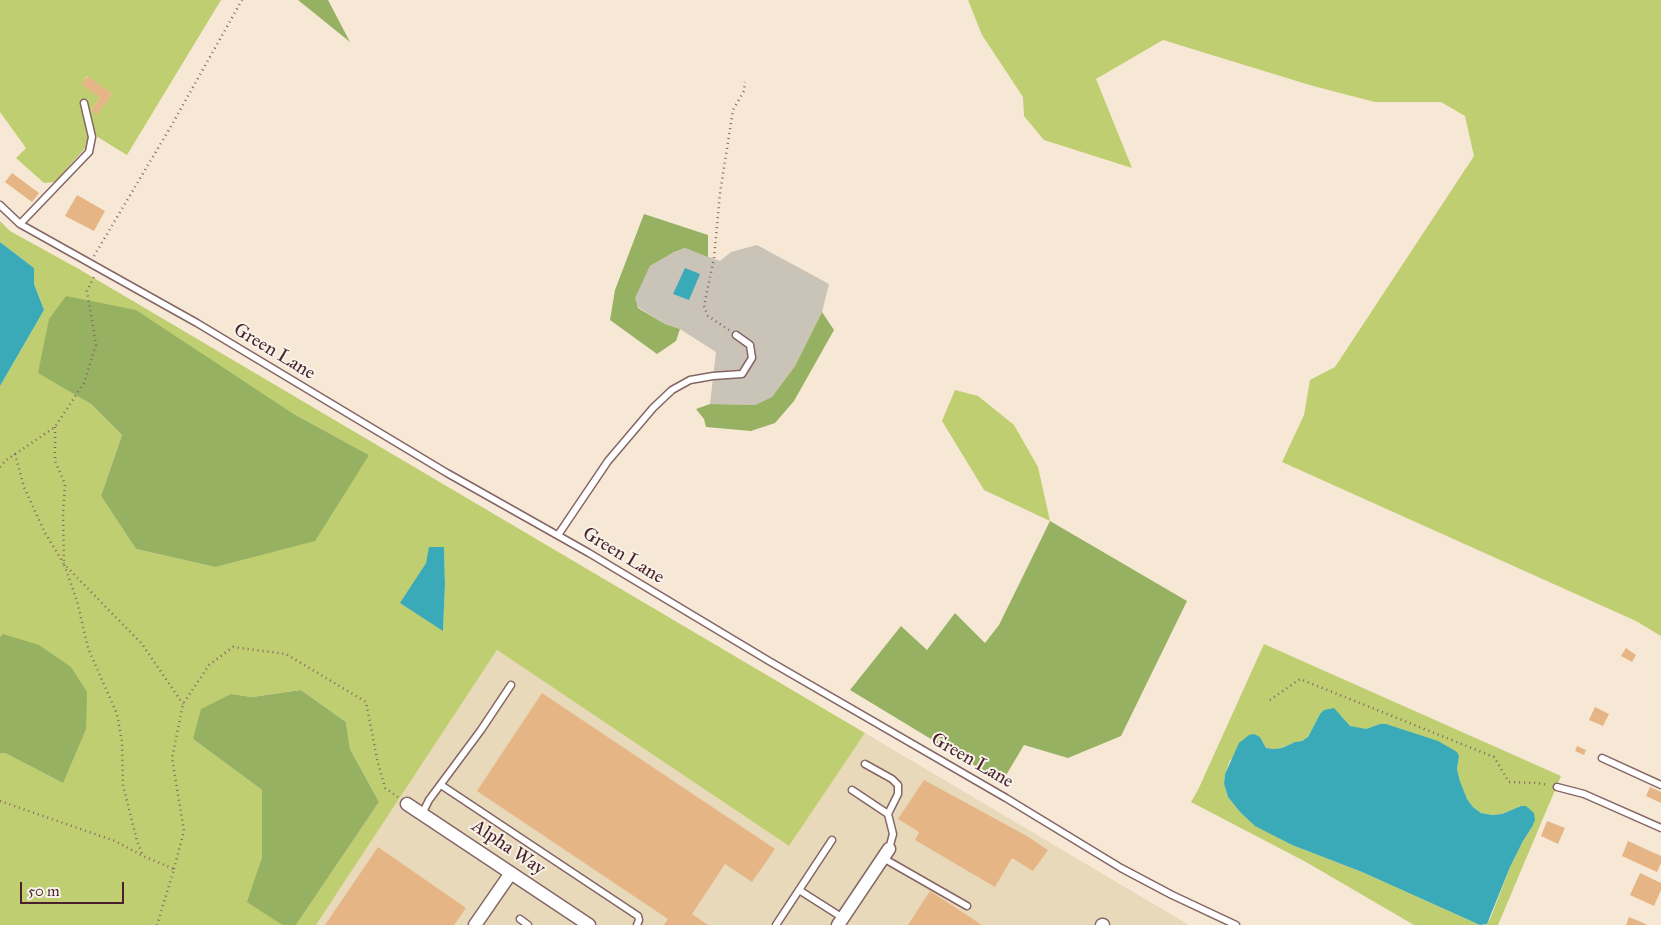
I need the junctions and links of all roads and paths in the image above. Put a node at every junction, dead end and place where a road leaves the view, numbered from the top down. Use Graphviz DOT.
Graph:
graph roads {
  1 [pos="242,0"];
  2 [pos="745,82"];
  3 [pos="84,104"];
  4 [pos="0,205"];
  5 [pos="20,224"];
  6 [pos="89,264"];
  7 [pos="98,268"];
  8 [pos="736,335"];
  9 [pos="55,427"];
  10 [pos="15,454"];
  11 [pos="0,467"];
  12 [pos="558,535"];
  13 [pos="64,564"];
  14 [pos="511,686"];
  15 [pos="1270,700"];
  16 [pos="183,704"];
  17 [pos="1602,758"];
  18 [pos="865,764"];
  19 [pos="441,785"];
  20 [pos="1661,785"];
  21 [pos="1557,787"];
  22 [pos="852,790"];
  23 [pos="0,801"];
  24 [pos="406,804"];
  25 [pos="422,814"];
  26 [pos="888,814"];
  27 [pos="1661,828"];
  28 [pos="832,840"];
  29 [pos="886,854"];
  30 [pos="143,856"];
  31 [pos="174,869"];
  32 [pos="511,873"];
  33 [pos="799,890"];
  34 [pos="967,906"];
  35 [pos="520,919"];
  36 [pos="841,922"];
  37 [pos="157,925"];
  38 [pos="475,925"];
  39 [pos="528,925"];
  40 [pos="589,925"];
  41 [pos="637,925"];
  42 [pos="776,925"];
  43 [pos="1236,925"];
  1 -- 6 [label="path"];
  2 -- 8 [label="path"];
  3 -- 5 [label="lane"];
  4 -- 5 [label="lane, Green Lane"];
  5 -- 6 [label="lane, Green Lane"];
  6 -- 7 [label="lane, Green Lane"];
  7 -- 9 [label="path"];
  7 -- 12 [label="lane, Green Lane"];
  8 -- 12 [label="lane"];
  9 -- 10 [label="path"];
  9 -- 13 [label="path"];
  10 -- 11 [label="path"];
  10 -- 13 [label="path"];
  12 -- 43 [label="lane, Green Lane"];
  13 -- 16 [label="path"];
  13 -- 30 [label="path"];
  14 -- 19 [label="lane"];
  15 -- 21 [label="path"];
  16 -- 24 [label="path"];
  16 -- 31 [label="path"];
  17 -- 20 [label="lane"];
  18 -- 26 [label="lane"];
  19 -- 25 [label="lane"];
  19 -- 41 [label="lane"];
  21 -- 27 [label="lane"];
  22 -- 26 [label="lane"];
  23 -- 30 [label="path"];
  24 -- 25 [label="street, Alpha Way"];
  25 -- 32 [label="street, Alpha Way"];
  26 -- 29 [label="lane"];
  28 -- 33 [label="lane"];
  29 -- 34 [label="lane"];
  29 -- 36 [label="street"];
  30 -- 31 [label="path"];
  31 -- 37 [label="path"];
  32 -- 38 [label="street"];
  32 -- 40 [label="street, Alpha Way"];
  33 -- 36 [label="lane"];
  33 -- 42 [label="lane"];
  35 -- 39 [label="lane"];
}
